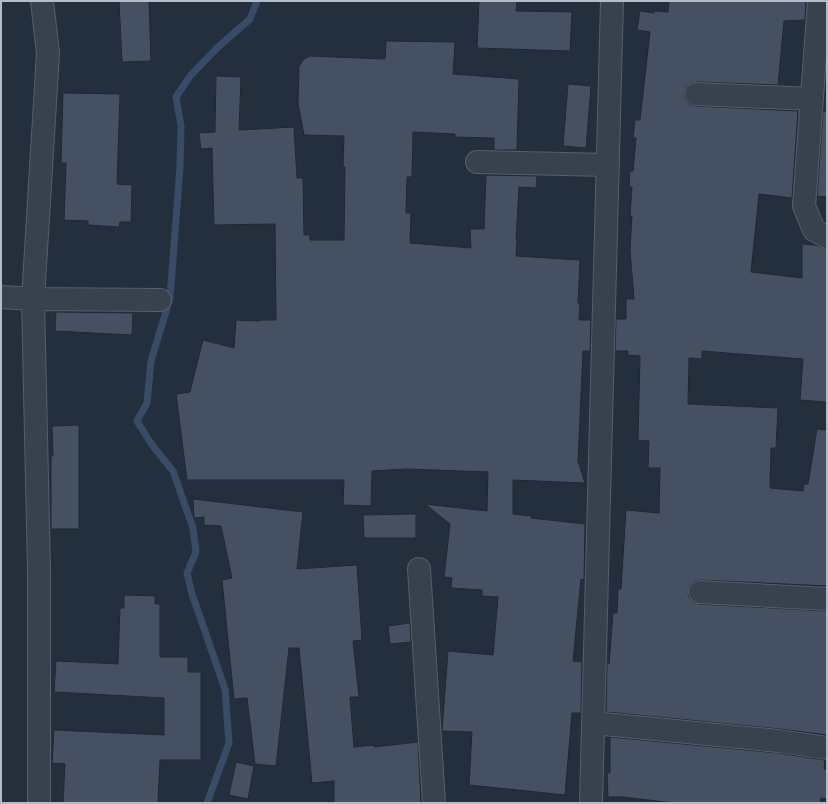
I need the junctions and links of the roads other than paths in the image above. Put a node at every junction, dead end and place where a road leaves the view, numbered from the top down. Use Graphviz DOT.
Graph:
graph roads {
  1 [pos="42,1"];
  2 [pos="612,1"];
  3 [pos="819,1"];
  4 [pos="696,94"];
  5 [pos="812,99"];
  6 [pos="477,162"];
  7 [pos="608,165"];
  8 [pos="827,237"];
  9 [pos="1,297"];
  10 [pos="33,299"];
  11 [pos="160,300"];
  12 [pos="419,569"];
  13 [pos="700,592"];
  14 [pos="827,599"];
  15 [pos="593,723"];
  16 [pos="827,748"];
  17 [pos="39,803"];
  18 [pos="434,803"];
  19 [pos="591,803"];
  1 -- 10 [label="street"];
  2 -- 7 [label="street"];
  3 -- 5 [label="street"];
  4 -- 5 [label="street"];
  5 -- 8 [label="street"];
  6 -- 7 [label="street"];
  7 -- 15 [label="street"];
  9 -- 10 [label="street"];
  10 -- 11 [label="street"];
  10 -- 17 [label="street"];
  12 -- 18 [label="street"];
  13 -- 14 [label="street"];
  15 -- 16 [label="street"];
  15 -- 19 [label="street"];
}
